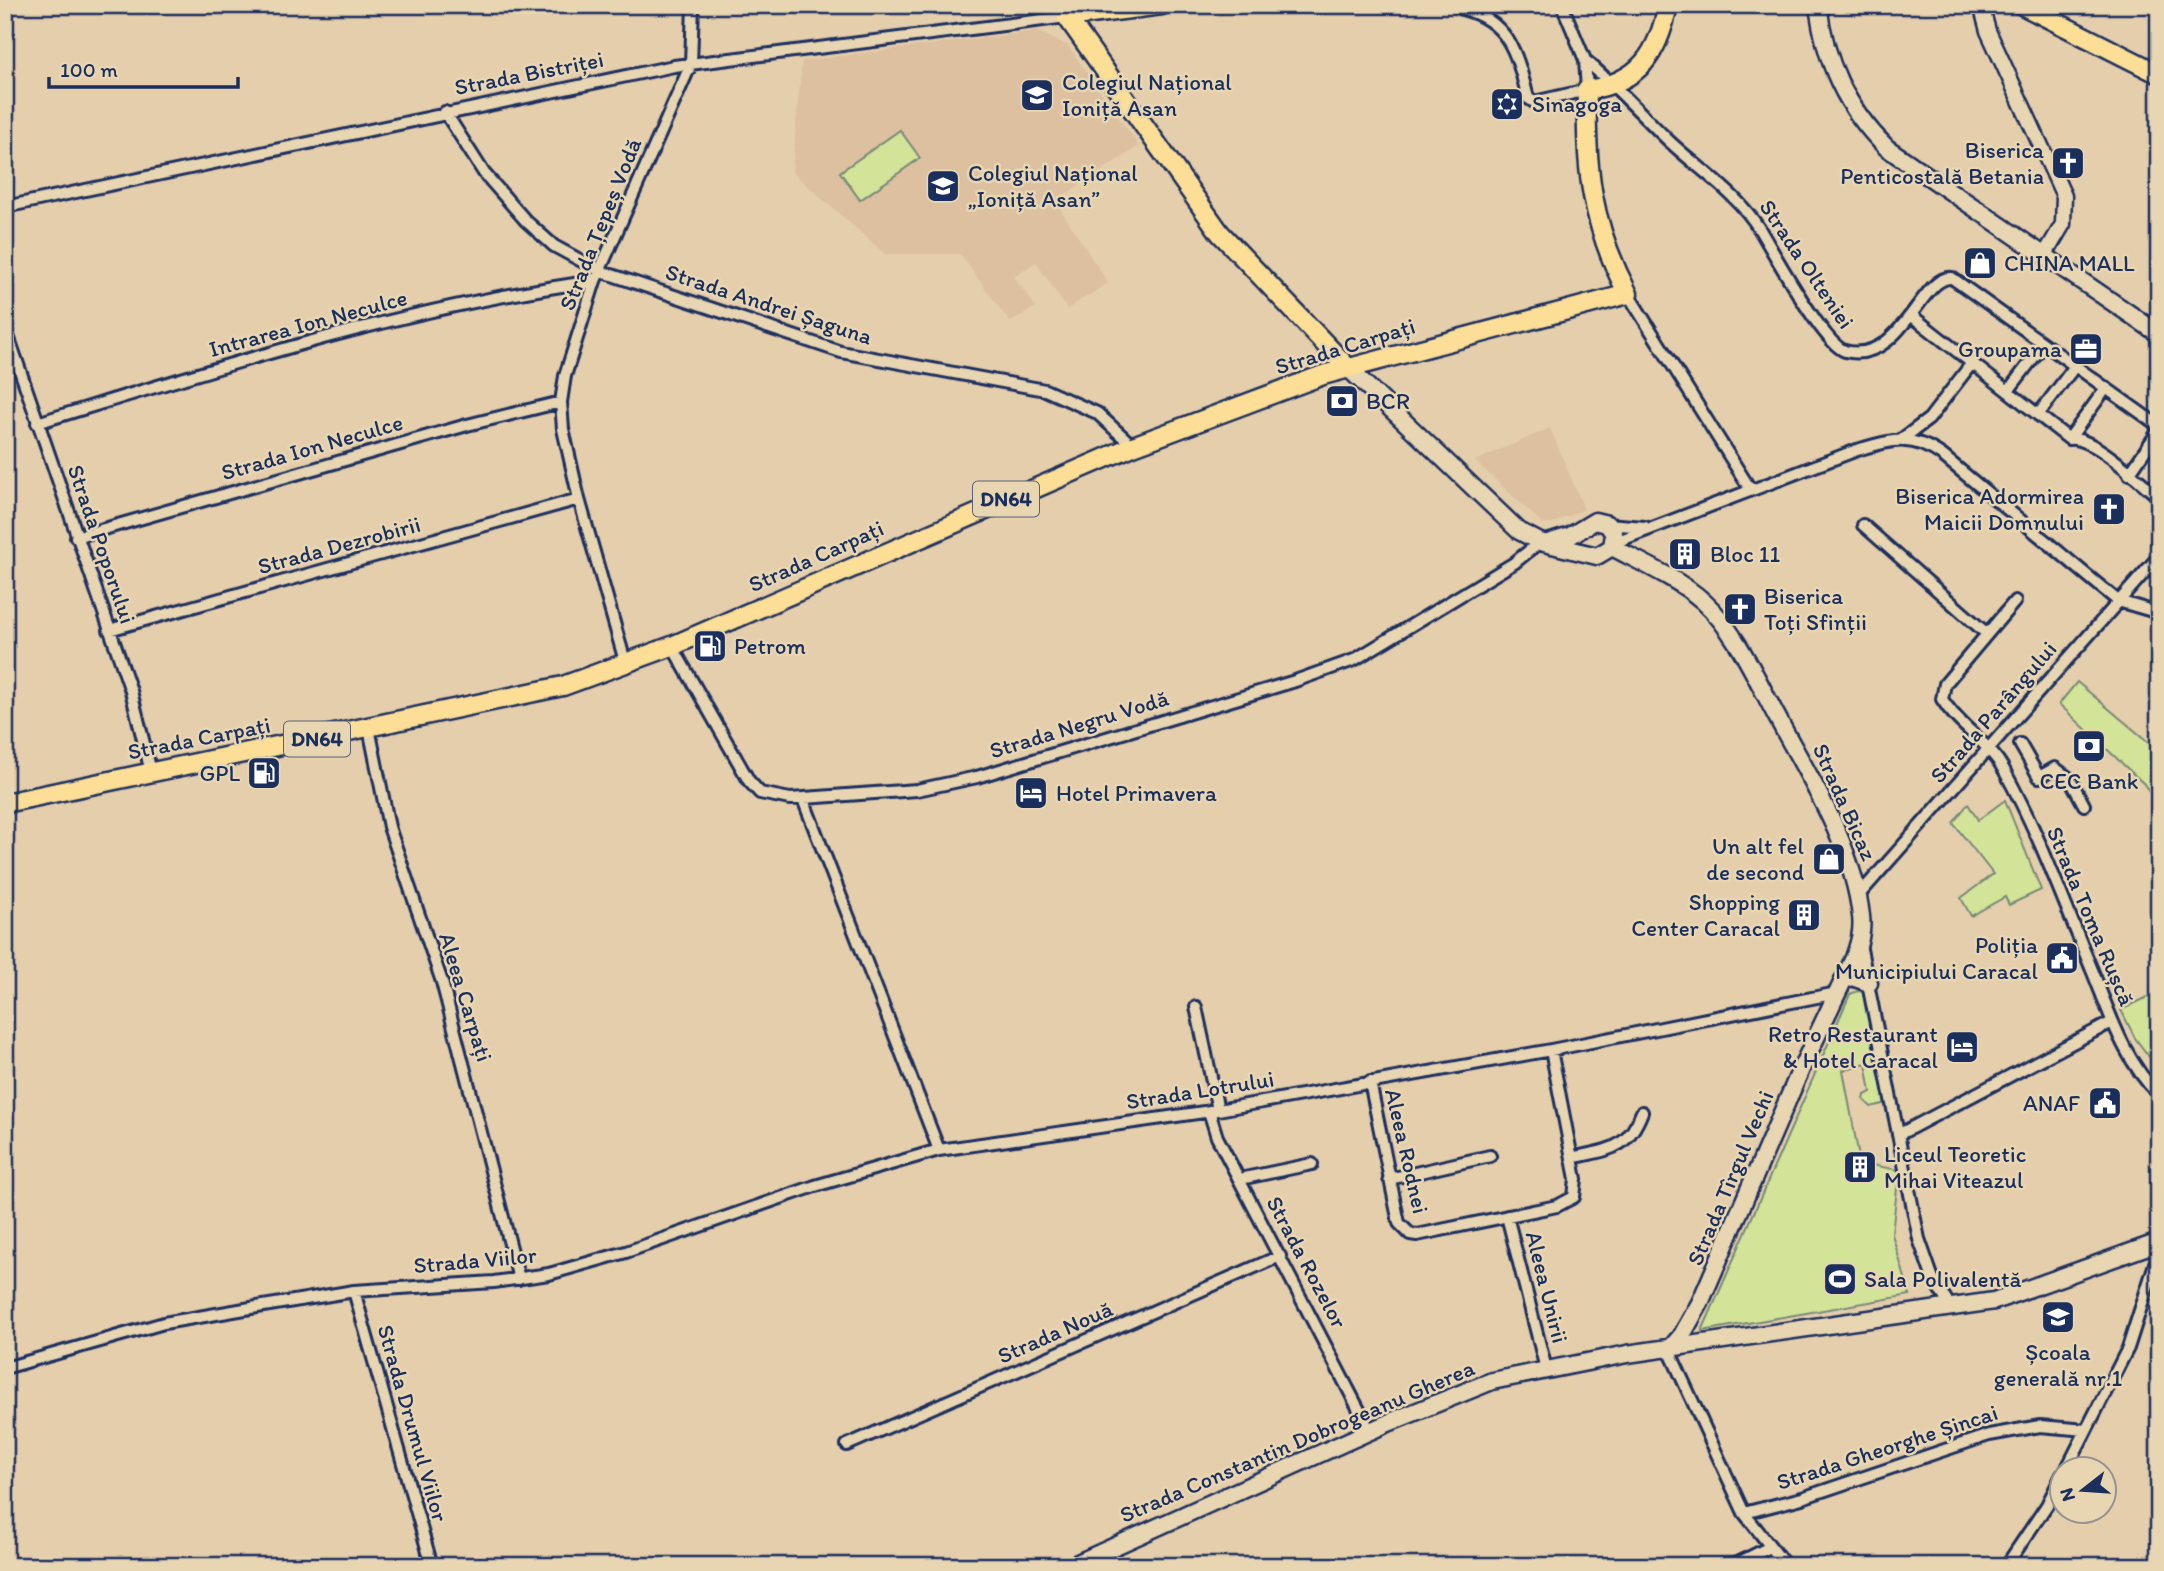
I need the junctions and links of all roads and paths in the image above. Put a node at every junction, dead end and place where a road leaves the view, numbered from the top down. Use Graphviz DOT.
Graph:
graph roads {
  1 [pos="693,5"];
  2 [pos="1162,5"];
  3 [pos="1461,5"];
  4 [pos="1562,5"];
  5 [pos="1668,5"];
  6 [pos="1818,5"];
  7 [pos="1981,5"];
  8 [pos="2022,5"];
  9 [pos="1063,11"];
  10 [pos="1585,60"];
  11 [pos="691,64"];
  12 [pos="2159,74"];
  13 [pos="1614,84"];
  14 [pos="1587,90"];
  15 [pos="445,112"];
  16 [pos="5,207"];
  17 [pos="2044,256"];
  18 [pos="597,276"];
  19 [pos="1628,294"];
  20 [pos="1912,316"];
  21 [pos="6,330"];
  22 [pos="2159,334"];
  23 [pos="2044,344"];
  24 [pos="1972,363"];
  25 [pos="2075,366"];
  26 [pos="1347,367"];
  27 [pos="2106,388"];
  28 [pos="2008,391"];
  29 [pos="561,402"];
  30 [pos="2038,415"];
  31 [pos="37,423"];
  32 [pos="2159,428"];
  33 [pos="1902,439"];
  34 [pos="2069,439"];
  35 [pos="1133,446"];
  36 [pos="2129,474"];
  37 [pos="1750,489"];
  38 [pos="2159,497"];
  39 [pos="579,499"];
  40 [pos="1607,524"];
  41 [pos="1658,524"];
  42 [pos="1863,525"];
  43 [pos="1581,530"];
  44 [pos="76,537"];
  45 [pos="1544,542"];
  46 [pos="1612,545"];
  47 [pos="1586,552"];
  48 [pos="2159,556"];
  49 [pos="2015,601"];
  50 [pos="2118,601"];
  51 [pos="2159,613"];
  52 [pos="109,630"];
  53 [pos="1987,634"];
  54 [pos="672,646"];
  55 [pos="626,664"];
  56 [pos="369,728"];
  57 [pos="2020,744"];
  58 [pos="1991,748"];
  59 [pos="151,772"];
  60 [pos="803,799"];
  61 [pos="5,803"];
  62 [pos="2084,805"];
  63 [pos="1858,896"];
  64 [pos="1860,943"];
  65 [pos="1869,983"];
  66 [pos="1840,987"];
  67 [pos="1196,1007"];
  68 [pos="2112,1022"];
  69 [pos="1550,1050"];
  70 [pos="1370,1082"];
  71 [pos="2159,1095"];
  72 [pos="1213,1111"];
  73 [pos="1642,1112"];
  74 [pos="1898,1135"];
  75 [pos="939,1150"];
  76 [pos="1490,1156"];
  77 [pos="1572,1158"];
  78 [pos="1312,1164"];
  79 [pos="1240,1179"];
  80 [pos="1389,1179"];
  81 [pos="1507,1216"];
  82 [pos="2159,1242"];
  83 [pos="2159,1251"];
  84 [pos="1280,1256"];
  85 [pos="519,1279"];
  86 [pos="354,1292"];
  87 [pos="1952,1309"];
  88 [pos="1669,1350"];
  89 [pos="5,1367"];
  90 [pos="1546,1369"];
  91 [pos="2086,1430"];
  92 [pos="1370,1431"];
  93 [pos="846,1446"];
  94 [pos="2073,1456"];
  95 [pos="2048,1503"];
  96 [pos="1744,1513"];
  97 [pos="1770,1547"];
  98 [pos="432,1566"];
  99 [pos="1071,1566"];
  100 [pos="1732,1566"];
  101 [pos="1786,1566"];
  102 [pos="2006,1566"];
  1 -- 11 [label="street, Strada Țepeș Vodă"];
  2 -- 9 [label="main road"];
  3 -- 14 [label="street"];
  4 -- 10 [label="street"];
  5 -- 13 [label="main road"];
  6 -- 17 [label="main road"];
  7 -- 17 [label="street"];
  8 -- 12 [label="main road"];
  9 -- 11 [label="street, Strada Bistriței"];
  9 -- 26 [label="main road"];
  10 -- 13 [label="street, Strada Olteniei"];
  10 -- 14 [label="street"];
  11 -- 15 [label="street, Strada Bistriței"];
  11 -- 18 [label="street, Strada Țepeș Vodă"];
  13 -- 14 [label="main road"];
  13 -- 20 [label="street, Strada Olteniei"];
  14 -- 19 [label="main road"];
  15 -- 16 [label="street, Strada Bistriței"];
  15 -- 18 [label="street, Strada Andrei Șaguna"];
  17 -- 22 [label="main road"];
  18 -- 29 [label="street, Strada Țepeș Vodă"];
  18 -- 31 [label="street, Intrarea Ion Neculce"];
  18 -- 35 [label="street, Strada Andrei Șaguna"];
  19 -- 26 [label="main road, Strada Carpați"];
  19 -- 37 [label="street"];
  20 -- 23 [label="street, Strada Olteniei"];
  20 -- 24 [label="street"];
  21 -- 31 [label="street, Strada Poporului"];
  23 -- 25 [label="street"];
  23 -- 28 [label="street"];
  24 -- 28 [label="street"];
  24 -- 33 [label="street"];
  25 -- 27 [label="street"];
  25 -- 30 [label="street"];
  26 -- 35 [label="main road, Strada Carpați / DN64"];
  26 -- 45 [label="main road"];
  27 -- 32 [label="street"];
  27 -- 34 [label="street"];
  28 -- 30 [label="street"];
  29 -- 39 [label="street, Strada Țepeș Vodă"];
  29 -- 44 [label="street, Strada Ion Neculce"];
  30 -- 34 [label="street"];
  31 -- 44 [label="street, Strada Poporului"];
  32 -- 36 [label="street"];
  33 -- 37 [label="street"];
  33 -- 50 [label="street"];
  34 -- 36 [label="street"];
  35 -- 54 [label="main road, Strada Carpați / DN64"];
  36 -- 38 [label="street"];
  37 -- 41 [label="street"];
  39 -- 52 [label="street, Strada Dezrobirii"];
  39 -- 55 [label="street, Strada Țepeș Vodă"];
  40 -- 41 [label="street"];
  40 -- 43 [label="main road"];
  40 -- 46 [label="main road"];
  41 -- 46 [label="street"];
  42 -- 53 [label="street"];
  43 -- 45 [label="main road"];
  43 -- 47 [label="main road"];
  44 -- 52 [label="street, Strada Poporului"];
  45 -- 47 [label="main road"];
  45 -- 60 [label="street, Strada Negru Vodă"];
  46 -- 47 [label="main road"];
  46 -- 63 [label="main road, Strada Bicaz"];
  48 -- 50 [label="street, Strada Parângului"];
  49 -- 53 [label="street"];
  50 -- 51 [label="street"];
  50 -- 58 [label="street, Strada Parângului"];
  52 -- 59 [label="street, Strada Poporului"];
  53 -- 58 [label="street"];
  54 -- 55 [label="main road, Strada Carpați / DN64"];
  54 -- 60 [label="street, Strada Negru Vodă"];
  55 -- 56 [label="main road, Strada Carpați / DN64"];
  56 -- 59 [label="main road, Strada Carpați / DN64"];
  56 -- 85 [label="street, Aleea Carpați"];
  57 -- 62 [label="street"];
  58 -- 63 [label="street, Strada Parângului"];
  58 -- 68 [label="street, Strada Toma Rușcă"];
  59 -- 61 [label="main road, Strada Carpați / DN64"];
  60 -- 75 [label="street"];
  63 -- 64 [label="main road, Strada Bicaz"];
  64 -- 65 [label="street, Strada Bicaz"];
  64 -- 66 [label="main road, Strada Tîrgul Vechi"];
  65 -- 66 [label="main road"];
  65 -- 74 [label="street, Strada Bicaz"];
  66 -- 69 [label="street, Strada Lotrului"];
  66 -- 88 [label="main road, Strada Tîrgul Vechi"];
  67 -- 72 [label="street, Strada Rozelor"];
  68 -- 71 [label="street, Strada Toma Rușcă"];
  68 -- 74 [label="street"];
  69 -- 70 [label="street, Strada Lotrului"];
  69 -- 77 [label="street"];
  70 -- 72 [label="street, Strada Lotrului"];
  70 -- 80 [label="street, Aleea Rodnei"];
  72 -- 75 [label="street, Strada Lotrului"];
  72 -- 79 [label="street, Strada Rozelor"];
  73 -- 77 [label="street"];
  74 -- 87 [label="street, Strada Bicaz"];
  75 -- 85 [label="street, Strada Viilor"];
  76 -- 80 [label="street"];
  77 -- 81 [label="street"];
  78 -- 79 [label="street"];
  79 -- 84 [label="street, Strada Rozelor"];
  80 -- 81 [label="street, Aleea Rodnei"];
  81 -- 90 [label="street, Aleea Unirii"];
  82 -- 87 [label="main road, Strada Constantin Dobrogeanu Gherea"];
  83 -- 91 [label="street"];
  84 -- 92 [label="street, Strada Rozelor"];
  84 -- 93 [label="street, Strada Nouă"];
  85 -- 86 [label="street, Strada Viilor"];
  86 -- 89 [label="street, Strada Viilor"];
  86 -- 98 [label="street, Strada Drumul Viilor"];
  87 -- 88 [label="main road, Strada Constantin Dobrogeanu Gherea"];
  88 -- 90 [label="main road, Strada Constantin Dobrogeanu Gherea"];
  88 -- 96 [label="street"];
  90 -- 92 [label="main road, Strada Constantin Dobrogeanu Gherea"];
  91 -- 94 [label="street"];
  91 -- 96 [label="street, Strada Gheorghe Șincai"];
  92 -- 99 [label="main road, Strada Constantin Dobrogeanu Gherea"];
  95 -- 102 [label="street"];
  96 -- 97 [label="street"];
  97 -- 100 [label="street"];
  97 -- 101 [label="street"];
}
